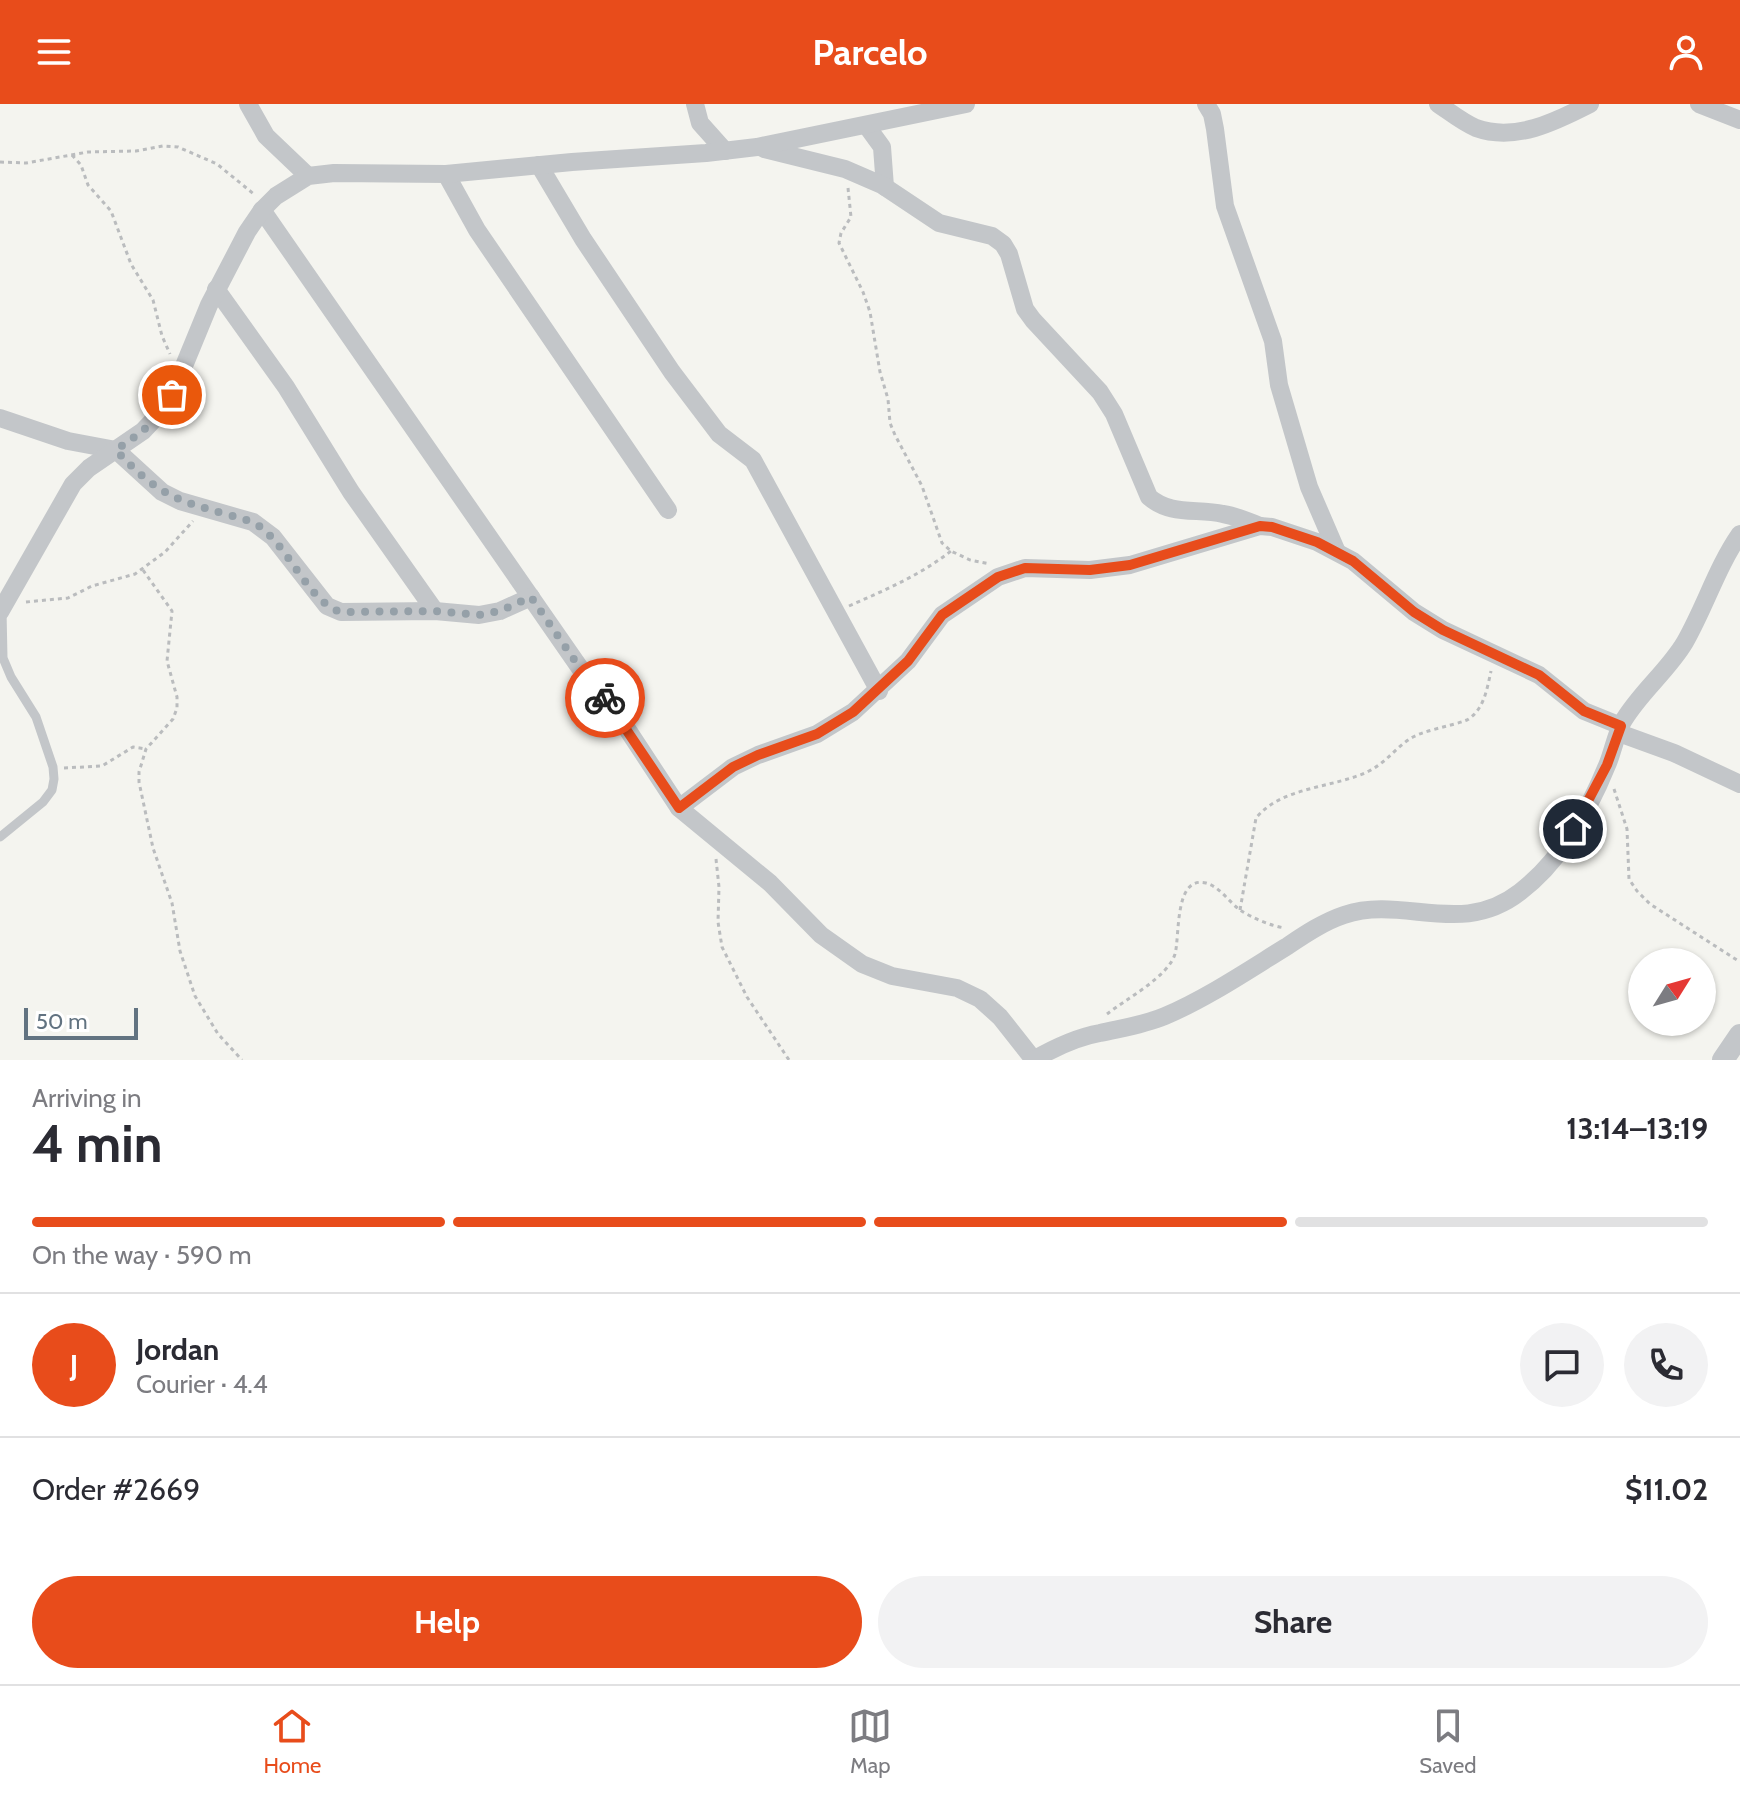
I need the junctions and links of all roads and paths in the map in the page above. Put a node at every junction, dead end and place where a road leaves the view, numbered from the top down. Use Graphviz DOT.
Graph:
graph roads {
  1 [pos="248,104"];
  2 [pos="695,104"];
  3 [pos="966,104"];
  4 [pos="1206,104"];
  5 [pos="1438,104"];
  6 [pos="1590,104"];
  7 [pos="1699,104"];
  8 [pos="1740,120"];
  9 [pos="866,125"];
  10 [pos="757,147"];
  11 [pos="725,151"];
  12 [pos="71,154"];
  13 [pos="0,162"];
  14 [pos="539,165"];
  15 [pos="845,169"];
  16 [pos="446,174"];
  17 [pos="308,176"];
  18 [pos="885,187"];
  19 [pos="264,207"];
  20 [pos="216,289"];
  21 [pos="181,375"];
  22 [pos="0,418"];
  23 [pos="116,450"];
  24 [pos="203,509"];
  25 [pos="668,510"];
  26 [pos="1260,526"];
  27 [pos="1740,534"];
  28 [pos="951,551"];
  29 [pos="1337,552"];
  30 [pos="1019,569"];
  31 [pos="143,570"];
  32 [pos="531,597"];
  33 [pos="2,608"];
  34 [pos="435,611"];
  35 [pos="835,612"];
  36 [pos="1495,656"];
  37 [pos="879,691"];
  38 [pos="1620,729"];
  39 [pos="146,749"];
  40 [pos="1607,765"];
  41 [pos="53,767"];
  42 [pos="1740,784"];
  43 [pos="679,808"];
  44 [pos="0,837"];
  45 [pos="716,839"];
  46 [pos="1240,910"];
  47 [pos="1309,932"];
  48 [pos="1740,962"];
  49 [pos="1100,1020"];
  50 [pos="1740,1035"];
  51 [pos="242,1060"];
  52 [pos="789,1060"];
  53 [pos="1034,1060"];
  54 [pos="1723,1060"];
  1 -- 17 [label="street"];
  2 -- 11 [label="street"];
  3 -- 9 [label="street"];
  4 -- 29 [label="street"];
  5 -- 6 [label="street"];
  7 -- 8 [label="street"];
  9 -- 10 [label="street"];
  9 -- 18 [label="street"];
  10 -- 11 [label="street"];
  10 -- 15 [label="street"];
  11 -- 14 [label="street"];
  12 -- 13 [label="path"];
  12 -- 19 [label="path"];
  12 -- 21 [label="path"];
  14 -- 16 [label="street"];
  14 -- 35 [label="street"];
  15 -- 18 [label="street"];
  15 -- 28 [label="path"];
  16 -- 17 [label="street"];
  16 -- 25 [label="street"];
  17 -- 19 [label="street"];
  18 -- 26 [label="street"];
  19 -- 20 [label="street"];
  19 -- 32 [label="street"];
  20 -- 21 [label="street"];
  20 -- 34 [label="street"];
  21 -- 23 [label="street"];
  22 -- 23 [label="street"];
  23 -- 24 [label="street"];
  23 -- 33 [label="street"];
  24 -- 31 [label="path"];
  24 -- 34 [label="street"];
  26 -- 29 [label="street"];
  26 -- 30 [label="street"];
  27 -- 38 [label="street"];
  28 -- 30 [label="path"];
  28 -- 35 [label="path"];
  29 -- 36 [label="street"];
  30 -- 37 [label="street"];
  31 -- 33 [label="path"];
  31 -- 39 [label="path"];
  32 -- 34 [label="street"];
  32 -- 43 [label="street"];
  33 -- 41 [label="lane"];
  35 -- 37 [label="street"];
  36 -- 38 [label="street"];
  36 -- 46 [label="path"];
  37 -- 43 [label="street"];
  38 -- 40 [label="street"];
  38 -- 42 [label="street"];
  39 -- 41 [label="path"];
  39 -- 51 [label="path"];
  40 -- 47 [label="street"];
  40 -- 48 [label="path"];
  41 -- 44 [label="lane"];
  43 -- 45 [label="street"];
  45 -- 52 [label="path"];
  45 -- 53 [label="street"];
  46 -- 47 [label="path"];
  46 -- 49 [label="path"];
  47 -- 53 [label="street"];
  50 -- 54 [label="street"];
}
